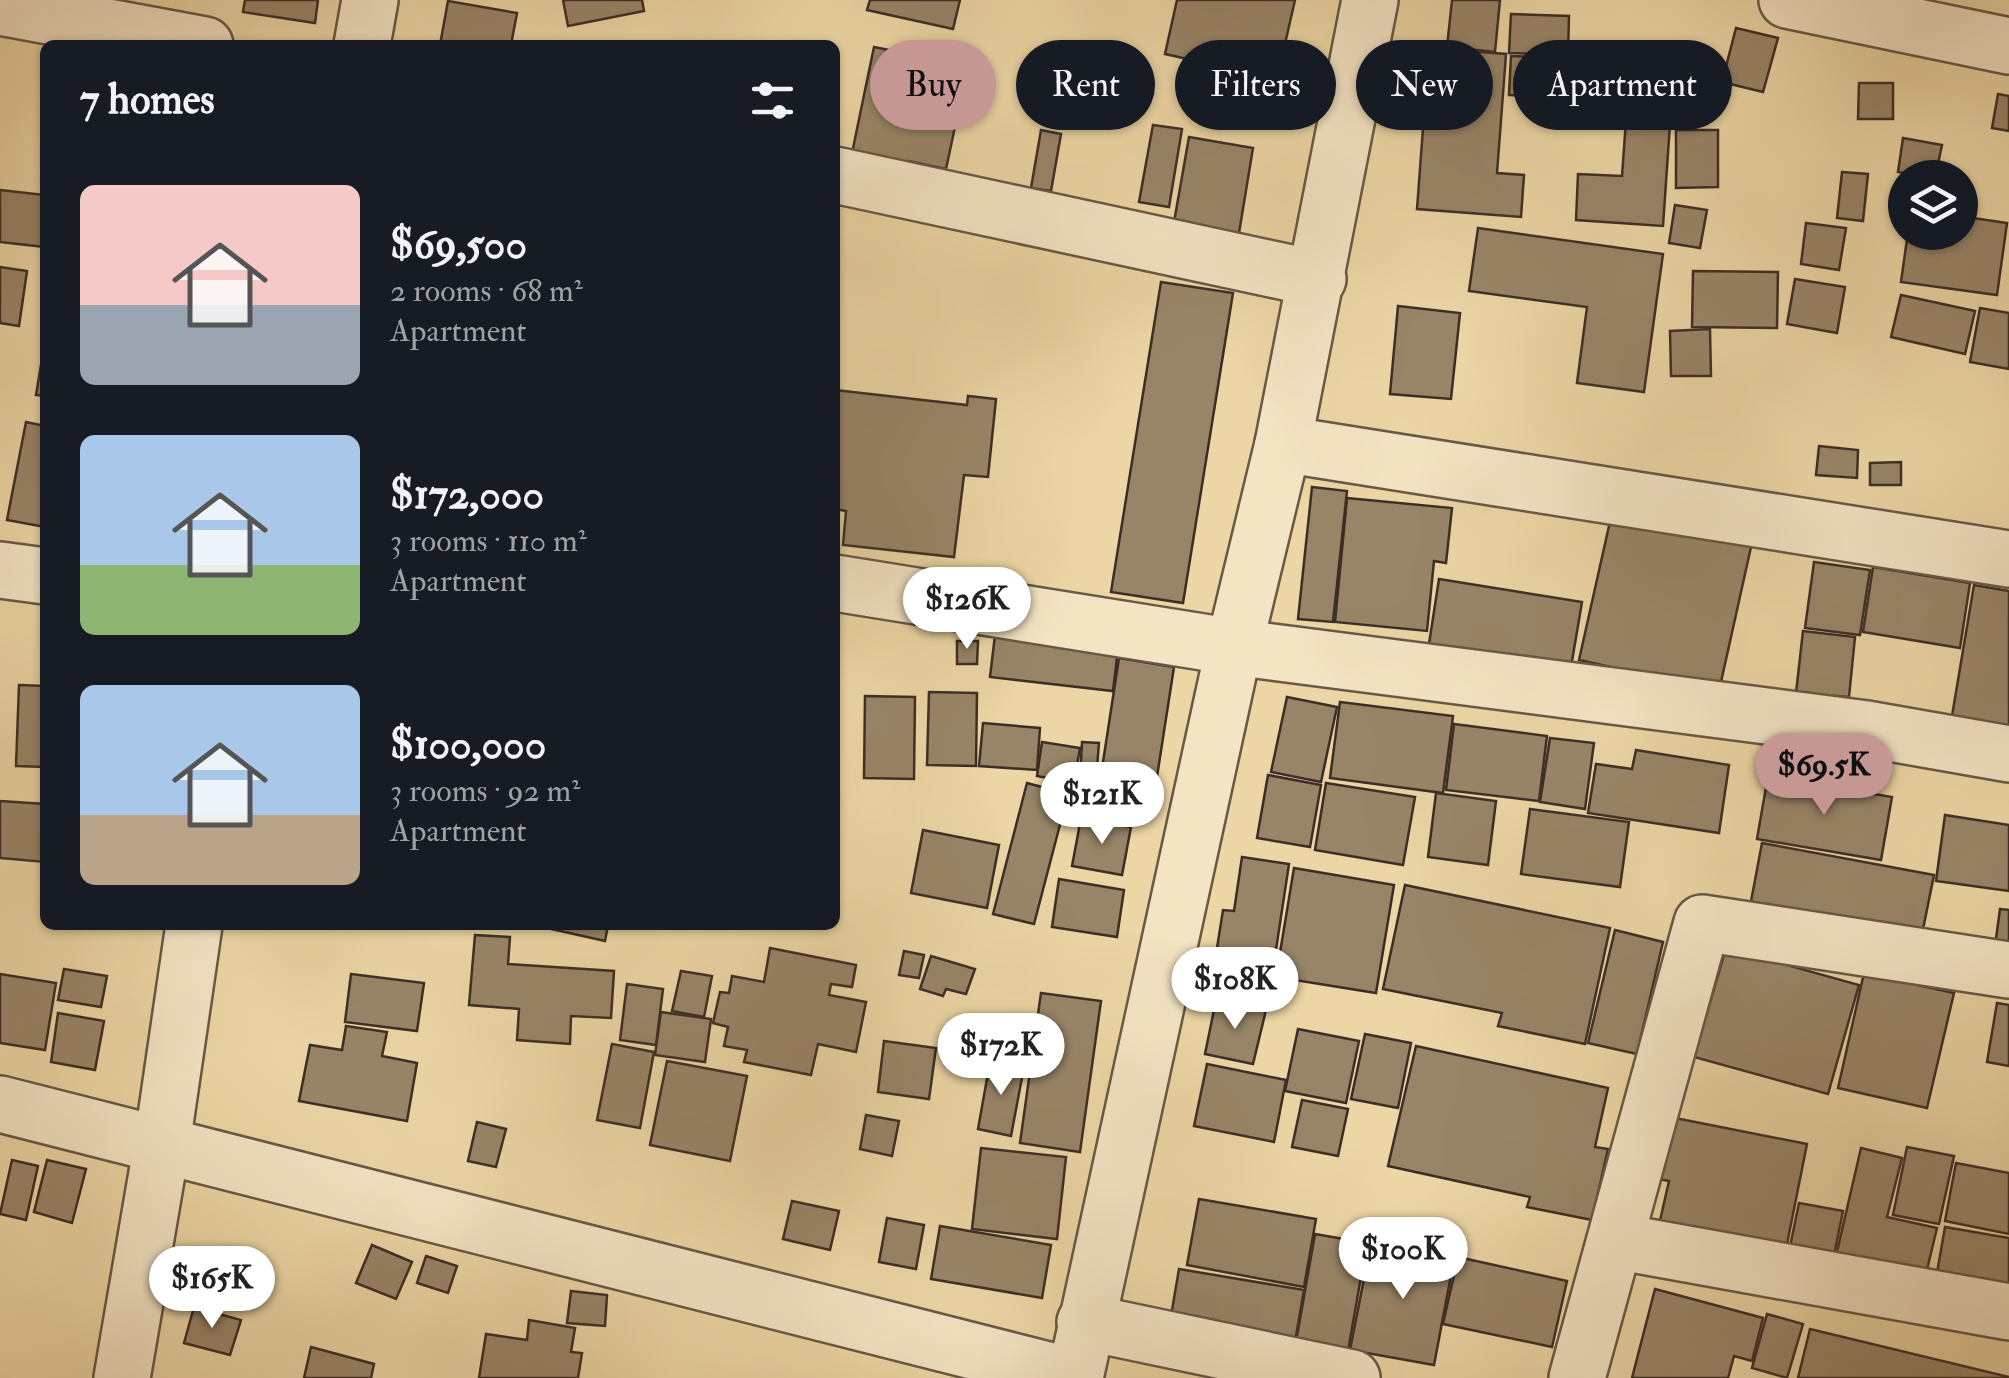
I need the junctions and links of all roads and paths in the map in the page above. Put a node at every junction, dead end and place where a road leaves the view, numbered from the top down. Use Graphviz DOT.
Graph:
graph roads {
  1 [pos="370,0"];
  2 [pos="1370,0"];
  3 [pos="1787,0"];
  4 [pos="0,7"];
  5 [pos="178,40"];
  6 [pos="363,40"];
  7 [pos="2009,46"];
  8 [pos="840,177"];
  9 [pos="1318,279"];
  10 [pos="1283,444"];
  11 [pos="2009,558"];
  12 [pos="0,570"];
  13 [pos="40,575"];
  14 [pos="840,585"];
  15 [pos="1234,647"];
  16 [pos="2009,754"];
  17 [pos="193,930"];
  18 [pos="2009,970"];
  19 [pos="0,1104"];
  20 [pos="162,1144"];
  21 [pos="1616,1240"];
  22 [pos="2009,1312"];
  23 [pos="1085,1322"];
  24 [pos="1075,1377"];
  25 [pos="122,1378"];
  26 [pos="1352,1378"];
  27 [pos="1577,1378"];
  1 -- 6 [label="street"];
  2 -- 9 [label="street"];
  3 -- 7 [label="street"];
  4 -- 5 [label="street"];
  8 -- 9 [label="street"];
  9 -- 10 [label="street"];
  10 -- 11 [label="street"];
  10 -- 15 [label="street"];
  12 -- 13 [label="street"];
  14 -- 15 [label="street"];
  15 -- 16 [label="street"];
  15 -- 23 [label="street"];
  17 -- 20 [label="street"];
  18 -- 21 [label="street"];
  19 -- 20 [label="street"];
  20 -- 24 [label="street"];
  20 -- 25 [label="street"];
  21 -- 22 [label="street"];
  21 -- 27 [label="street"];
  23 -- 24 [label="street"];
  23 -- 26 [label="street"];
}
